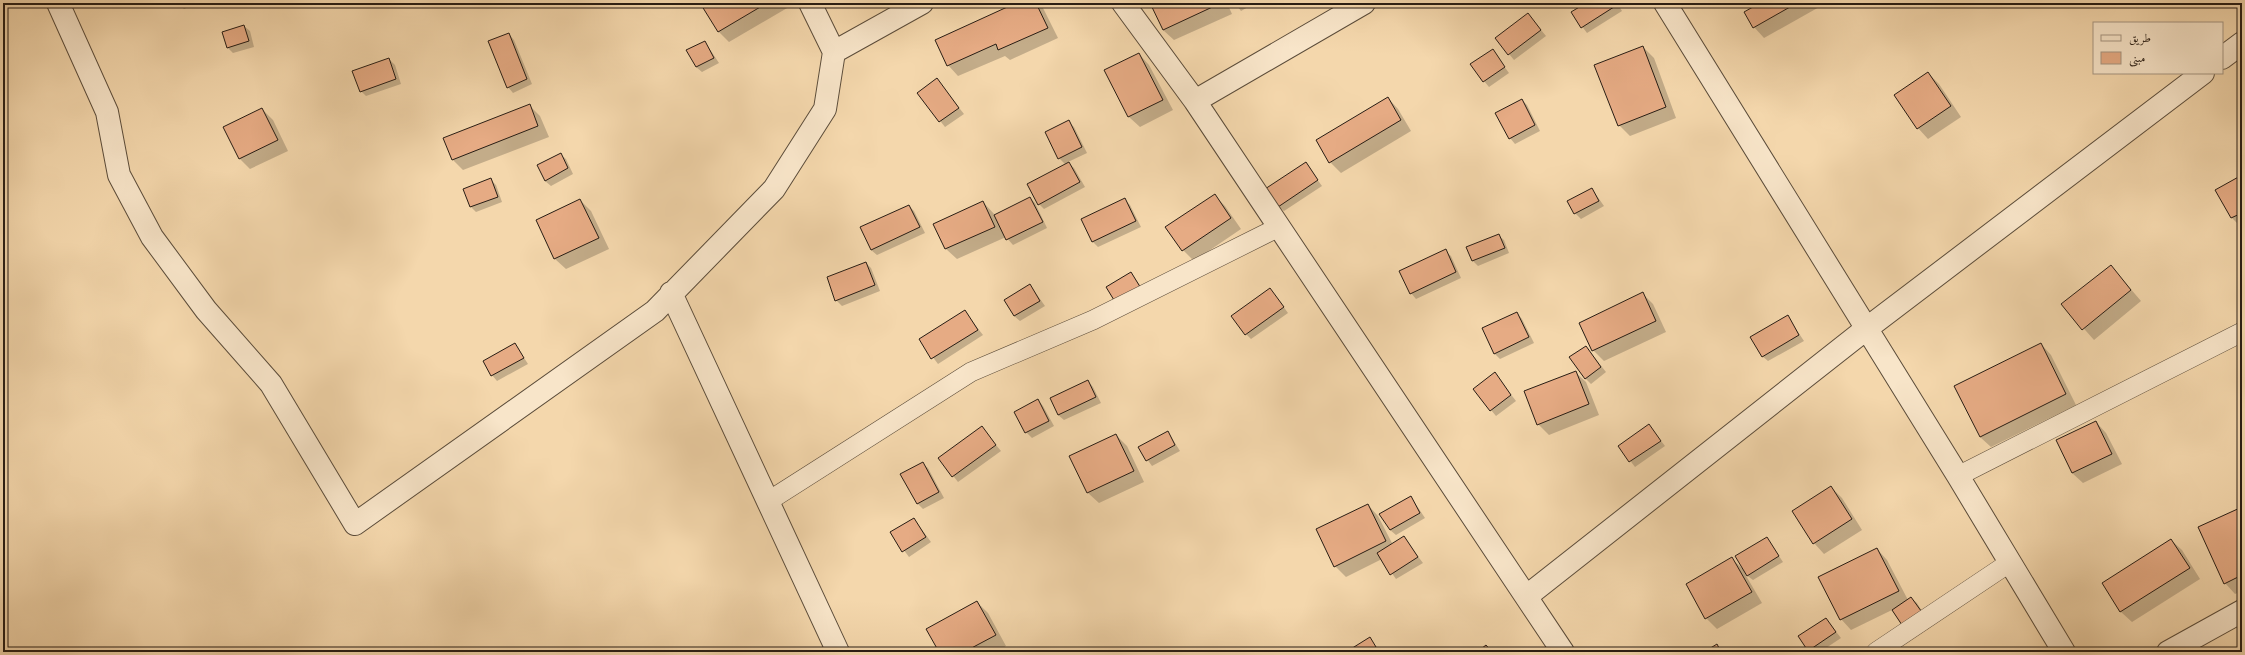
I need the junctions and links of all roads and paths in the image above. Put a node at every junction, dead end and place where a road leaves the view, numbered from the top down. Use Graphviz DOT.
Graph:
graph roads {
  1 [pos="58,3"];
  2 [pos="810,3"];
  3 [pos="922,3"];
  4 [pos="1123,3"];
  5 [pos="1364,3"];
  6 [pos="1665,3"];
  7 [pos="2242,43"];
  8 [pos="834,52"];
  9 [pos="2223,57"];
  10 [pos="2202,74"];
  11 [pos="1195,101"];
  12 [pos="1279,227"];
  13 [pos="672,294"];
  14 [pos="1866,329"];
  15 [pos="2242,332"];
  16 [pos="1958,476"];
  17 [pos="767,502"];
  18 [pos="2009,563"];
  19 [pos="1526,596"];
  20 [pos="2242,611"];
  21 [pos="838,652"];
  22 [pos="1563,652"];
  23 [pos="1876,652"];
  24 [pos="2064,652"];
  25 [pos="2168,652"];
  1 -- 13 [label="street"];
  2 -- 8 [label="street"];
  3 -- 8 [label="street"];
  4 -- 11 [label="street"];
  5 -- 11 [label="street"];
  6 -- 14 [label="street"];
  7 -- 9 [label="street"];
  8 -- 13 [label="street"];
  10 -- 14 [label="street"];
  11 -- 12 [label="street"];
  12 -- 17 [label="lane"];
  12 -- 19 [label="street"];
  13 -- 17 [label="street"];
  14 -- 16 [label="street"];
  14 -- 19 [label="street"];
  15 -- 16 [label="lane"];
  16 -- 18 [label="street"];
  17 -- 21 [label="street"];
  18 -- 23 [label="lane"];
  18 -- 24 [label="street"];
  19 -- 22 [label="street"];
  20 -- 25 [label="street"];
}
